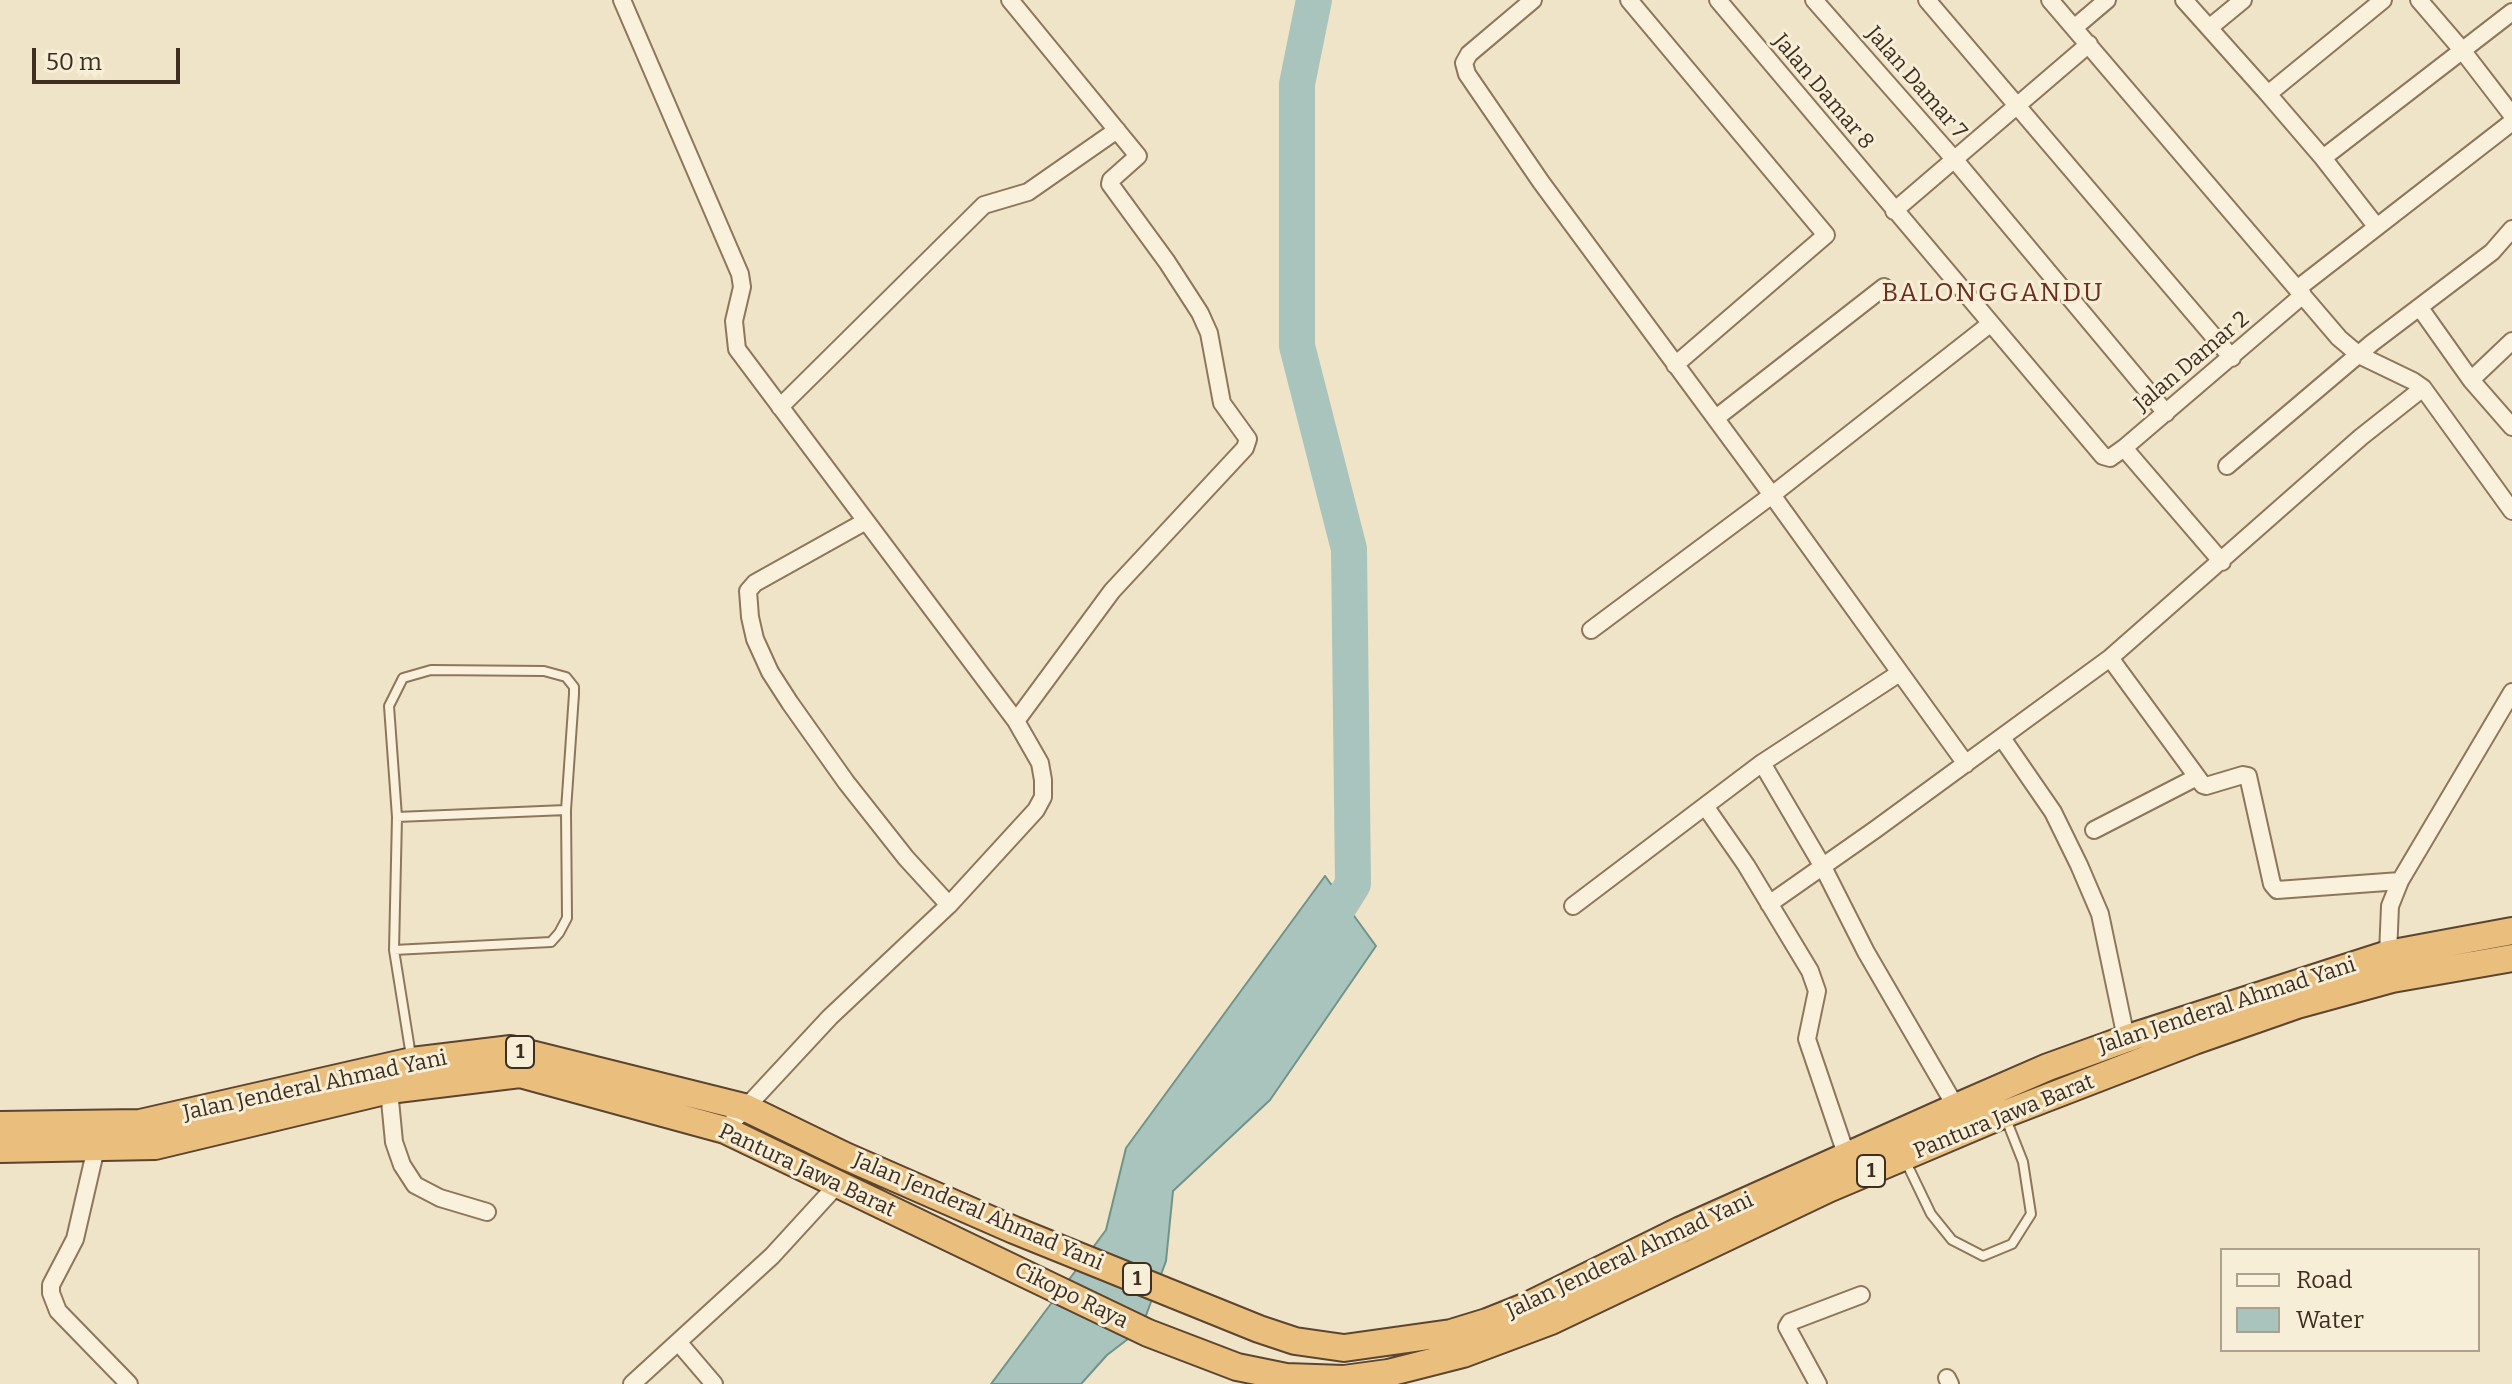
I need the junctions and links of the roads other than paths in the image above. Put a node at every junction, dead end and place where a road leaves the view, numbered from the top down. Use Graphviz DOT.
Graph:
graph roads {
  1 [pos="622,0"];
  2 [pos="1010,0"];
  3 [pos="1533,0"];
  4 [pos="1629,0"];
  5 [pos="1718,0"];
  6 [pos="1814,0"];
  7 [pos="1927,0"];
  8 [pos="2050,0"];
  9 [pos="2107,0"];
  10 [pos="2184,0"];
  11 [pos="2243,0"];
  12 [pos="2383,0"];
  13 [pos="2419,0"];
  14 [pos="2512,12"];
  15 [pos="2074,28"];
  16 [pos="2209,28"];
  17 [pos="2089,44"];
  18 [pos="2462,50"];
  19 [pos="2268,94"];
  20 [pos="2018,105"];
  21 [pos="2512,115"];
  22 [pos="2512,122"];
  23 [pos="1117,130"];
  24 [pos="2323,158"];
  25 [pos="1954,159"];
  26 [pos="1894,211"];
  27 [pos="2376,226"];
  28 [pos="2512,229"];
  29 [pos="1884,287"];
  30 [pos="2300,292"];
  31 [pos="2420,308"];
  32 [pos="1990,324"];
  33 [pos="2512,341"];
  34 [pos="2359,355"];
  35 [pos="2232,358"];
  36 [pos="1675,365"];
  37 [pos="2471,380"];
  38 [pos="2423,388"];
  39 [pos="780,407"];
  40 [pos="2166,413"];
  41 [pos="1716,418"];
  42 [pos="2512,427"];
  43 [pos="2124,448"];
  44 [pos="2107,458"];
  45 [pos="2227,466"];
  46 [pos="1772,495"];
  47 [pos="2512,511"];
  48 [pos="866,521"];
  49 [pos="2222,562"];
  50 [pos="1591,630"];
  51 [pos="2110,658"];
  52 [pos="1898,674"];
  53 [pos="2512,692"];
  54 [pos="1016,721"];
  55 [pos="2002,738"];
  56 [pos="1762,763"];
  57 [pos="1966,764"];
  58 [pos="2195,778"];
  59 [pos="1705,806"];
  60 [pos="566,810"];
  61 [pos="397,817"];
  62 [pos="2094,830"];
  63 [pos="1823,867"];
  64 [pos="2400,881"];
  65 [pos="1769,904"];
  66 [pos="949,905"];
  67 [pos="1573,906"];
  68 [pos="2511,936"];
  69 [pos="394,950"];
  70 [pos="2512,958"];
  71 [pos="2390,966"];
  72 [pos="2126,1038"];
  73 [pos="412,1061"];
  74 [pos="389,1090"];
  75 [pos="1999,1102"];
  76 [pos="744,1107"];
  77 [pos="1956,1107"];
  78 [pos="0,1125"];
  79 [pos="725,1130"];
  80 [pos="1898,1147"];
  81 [pos="96,1148"];
  82 [pos="0,1149"];
  83 [pos="845,1156"];
  84 [pos="1847,1157"];
  85 [pos="837,1185"];
  86 [pos="487,1212"];
  87 [pos="908,1218"];
  88 [pos="1861,1295"];
  89 [pos="679,1343"];
  90 [pos="1237,1367"];
  91 [pos="1388,1379"];
  92 [pos="129,1384"];
  93 [pos="632,1384"];
  94 [pos="714,1384"];
  95 [pos="1818,1384"];
  1 -- 39 [label="street"];
  2 -- 23 [label="street"];
  3 -- 36 [label="street"];
  4 -- 36 [label="street"];
  5 -- 26 [label="street, Jalan Damar 8"];
  6 -- 25 [label="street, Jalan Damar 7"];
  7 -- 20 [label="street"];
  8 -- 15 [label="street"];
  9 -- 15 [label="street"];
  10 -- 16 [label="street"];
  11 -- 16 [label="street"];
  12 -- 19 [label="street"];
  13 -- 18 [label="street"];
  14 -- 18 [label="street"];
  15 -- 17 [label="street"];
  16 -- 19 [label="street"];
  17 -- 20 [label="street, Jalan Damar 7"];
  17 -- 30 [label="street"];
  18 -- 21 [label="street"];
  18 -- 24 [label="street"];
  19 -- 24 [label="street"];
  20 -- 25 [label="street, Jalan Damar 7"];
  20 -- 35 [label="street"];
  22 -- 27 [label="street, Jalan Damar 2"];
  23 -- 39 [label="street"];
  23 -- 54 [label="street"];
  24 -- 27 [label="street"];
  25 -- 26 [label="street, Jalan Damar 7"];
  25 -- 40 [label="street"];
  26 -- 32 [label="street, Jalan Damar 8"];
  27 -- 30 [label="street, Jalan Damar 2"];
  28 -- 31 [label="street"];
  29 -- 41 [label="street"];
  30 -- 34 [label="street"];
  30 -- 35 [label="street, Jalan Damar 2"];
  31 -- 34 [label="street"];
  31 -- 37 [label="street"];
  32 -- 44 [label="street, Jalan Damar 8"];
  32 -- 46 [label="street"];
  33 -- 37 [label="street"];
  34 -- 38 [label="street"];
  34 -- 45 [label="street"];
  35 -- 40 [label="street, Jalan Damar 2"];
  36 -- 41 [label="street"];
  37 -- 42 [label="street"];
  38 -- 47 [label="street"];
  38 -- 49 [label="street"];
  39 -- 48 [label="street"];
  40 -- 43 [label="street, Jalan Damar 2"];
  41 -- 46 [label="street"];
  43 -- 44 [label="street, Jalan Damar 2"];
  43 -- 49 [label="street"];
  46 -- 50 [label="street"];
  46 -- 52 [label="street"];
  48 -- 54 [label="street"];
  48 -- 66 [label="street"];
  49 -- 51 [label="street"];
  51 -- 55 [label="street"];
  51 -- 58 [label="street"];
  52 -- 56 [label="street"];
  52 -- 57 [label="street"];
  53 -- 64 [label="street"];
  54 -- 66 [label="street"];
  55 -- 57 [label="street"];
  55 -- 72 [label="street"];
  56 -- 59 [label="street"];
  56 -- 63 [label="street"];
  57 -- 63 [label="street"];
  58 -- 62 [label="street"];
  58 -- 64 [label="street"];
  59 -- 65 [label="street"];
  59 -- 67 [label="street"];
  60 -- 61 [label="lane"];
  60 -- 61 [label="lane"];
  60 -- 69 [label="lane"];
  61 -- 69 [label="lane"];
  63 -- 65 [label="street"];
  63 -- 77 [label="street"];
  64 -- 71 [label="street"];
  65 -- 84 [label="street"];
  66 -- 76 [label="street"];
  68 -- 71 [label="highway, Jalan Jenderal Ahmad Yani / 1"];
  69 -- 73 [label="lane"];
  70 -- 71 [label="highway, Pantura Jawa Barat / 1"];
  71 -- 72 [label="highway, Jalan Jenderal Ahmad Yani / 1"];
  71 -- 75 [label="highway, Pantura Jawa Barat / 1"];
  72 -- 75 [label="highway, Jalan Jenderal Ahmad Yani / 1"];
  73 -- 76 [label="highway, Jalan Jenderal Ahmad Yani / 1"];
  73 -- 78 [label="highway, Jalan Jenderal Ahmad Yani / 1"];
  74 -- 79 [label="highway, Pantura Jawa Barat / 1"];
  74 -- 81 [label="highway, Pantura Jawa Barat / 1"];
  74 -- 86 [label="street"];
  75 -- 77 [label="highway, Jalan Jenderal Ahmad Yani / 1"];
  75 -- 80 [label="highway, Pantura Jawa Barat / 1"];
  75 -- 80 [label="lane"];
  76 -- 79 [label="street"];
  76 -- 83 [label="highway, Jalan Jenderal Ahmad Yani / 1"];
  77 -- 80 [label="highway, Jalan Jenderal Ahmad Yani / 1"];
  79 -- 85 [label="highway, Pantura Jawa Barat / 1"];
  80 -- 84 [label="highway, Jalan Jenderal Ahmad Yani / 1"];
  80 -- 91 [label="highway, Pantura Jawa Barat / 1"];
  81 -- 82 [label="highway, Pantura Jawa Barat / 1"];
  81 -- 92 [label="street"];
  83 -- 84 [label="highway, Jalan Jenderal Ahmad Yani / 1"];
  83 -- 85 [label="highway"];
  85 -- 87 [label="highway, Pantura Jawa Barat / 1"];
  85 -- 89 [label="street"];
  87 -- 90 [label="highway, Cikopo Raya / 1"];
  88 -- 95 [label="street"];
  89 -- 93 [label="street"];
  89 -- 94 [label="street"];
  90 -- 91 [label="highway, Pantura Jawa Barat / 1"];
}
